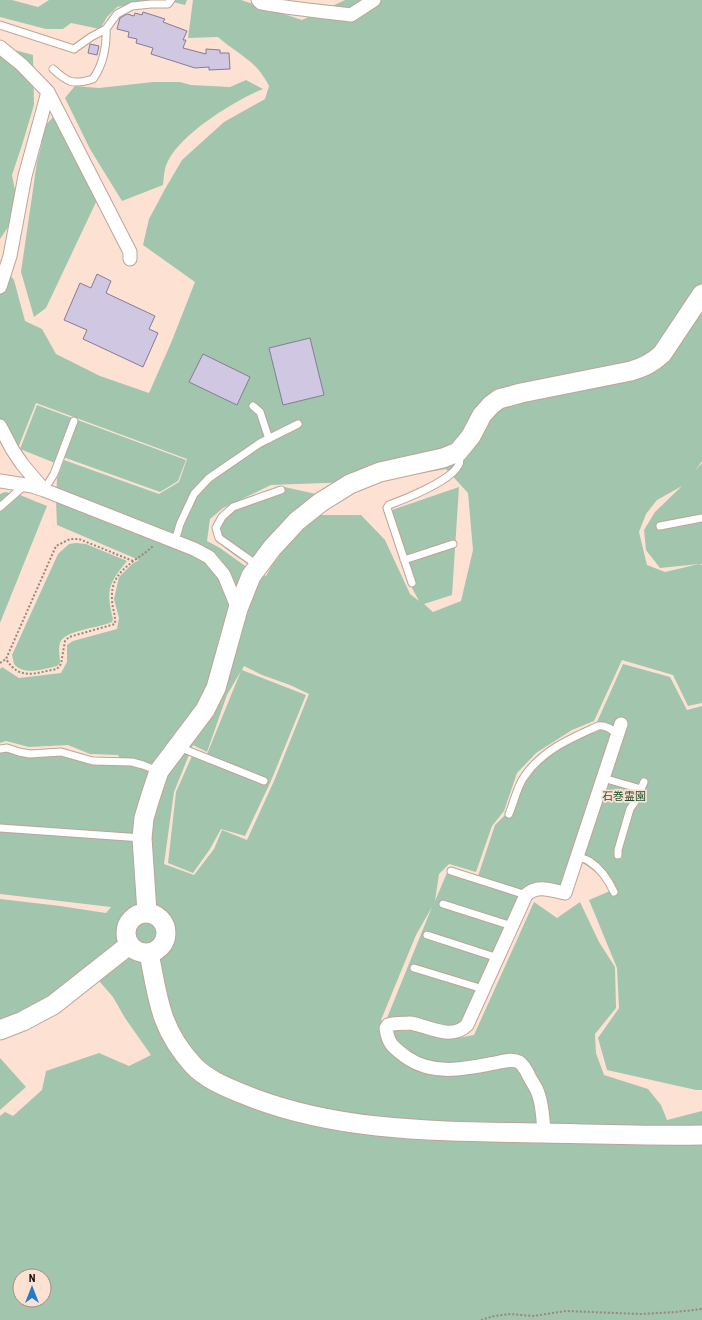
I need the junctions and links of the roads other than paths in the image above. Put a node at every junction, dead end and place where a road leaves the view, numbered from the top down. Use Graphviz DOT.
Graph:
graph roads {
  1 [pos="171,0"];
  2 [pos="258,0"];
  3 [pos="374,0"];
  4 [pos="0,25"];
  5 [pos="106,29"];
  6 [pos="0,47"];
  7 [pos="52,69"];
  8 [pos="48,92"];
  9 [pos="130,258"];
  10 [pos="0,287"];
  11 [pos="702,294"];
  12 [pos="253,406"];
  13 [pos="74,421"];
  14 [pos="298,424"];
  15 [pos="0,426"];
  16 [pos="269,439"];
  17 [pos="458,452"];
  18 [pos="0,481"];
  19 [pos="25,485"];
  20 [pos="44,490"];
  21 [pos="281,490"];
  22 [pos="0,507"];
  23 [pos="702,518"];
  24 [pos="660,526"];
  25 [pos="175,541"];
  26 [pos="453,544"];
  27 [pos="404,560"];
  28 [pos="259,566"];
  29 [pos="412,583"];
  30 [pos="238,609"];
  31 [pos="619,729"];
  32 [pos="177,746"];
  33 [pos="0,749"];
  34 [pos="159,771"];
  35 [pos="603,778"];
  36 [pos="264,781"];
  37 [pos="644,782"];
  38 [pos="641,789"];
  39 [pos="509,814"];
  40 [pos="0,828"];
  41 [pos="142,838"];
  42 [pos="618,855"];
  43 [pos="577,856"];
  44 [pos="451,870"];
  45 [pos="614,892"];
  46 [pos="526,895"];
  47 [pos="443,904"];
  48 [pos="147,912"];
  49 [pos="512,926"];
  50 [pos="427,935"];
  51 [pos="129,945"];
  52 [pos="149,953"];
  53 [pos="498,958"];
  54 [pos="414,968"];
  55 [pos="484,989"];
  56 [pos="0,1030"];
  57 [pos="544,1133"];
  58 [pos="702,1135"];
  1 -- 5 [label="lane"];
  2 -- 3 [label="street"];
  4 -- 5 [label="lane"];
  5 -- 7 [label="lane"];
  6 -- 8 [label="street"];
  8 -- 9 [label="street"];
  8 -- 10 [label="street"];
  11 -- 17 [label="street"];
  12 -- 16 [label="lane"];
  13 -- 20 [label="lane"];
  14 -- 16 [label="lane"];
  15 -- 20 [label="street"];
  16 -- 25 [label="lane"];
  17 -- 27 [label="lane"];
  17 -- 28 [label="street"];
  18 -- 19 [label="street"];
  19 -- 20 [label="street"];
  19 -- 22 [label="lane"];
  20 -- 25 [label="street"];
  21 -- 28 [label="lane"];
  23 -- 24 [label="lane"];
  25 -- 30 [label="street"];
  26 -- 27 [label="lane"];
  27 -- 29 [label="lane"];
  28 -- 30 [label="street"];
  30 -- 32 [label="street"];
  31 -- 35 [label="street"];
  31 -- 39 [label="lane"];
  32 -- 34 [label="street"];
  32 -- 36 [label="lane"];
  33 -- 34 [label="lane"];
  34 -- 41 [label="street"];
  35 -- 38 [label="lane"];
  35 -- 43 [label="street"];
  37 -- 38 [label="lane"];
  38 -- 42 [label="lane"];
  40 -- 41 [label="lane"];
  41 -- 48 [label="street"];
  43 -- 45 [label="lane"];
  43 -- 46 [label="street"];
  44 -- 46 [label="lane"];
  46 -- 49 [label="street"];
  47 -- 49 [label="lane"];
  48 -- 51 [label="street"];
  48 -- 52 [label="street"];
  49 -- 53 [label="street"];
  50 -- 53 [label="lane"];
  51 -- 52 [label="street"];
  51 -- 56 [label="street"];
  52 -- 57 [label="street"];
  53 -- 55 [label="street"];
  54 -- 55 [label="lane"];
  55 -- 57 [label="street"];
  57 -- 58 [label="street"];
}
